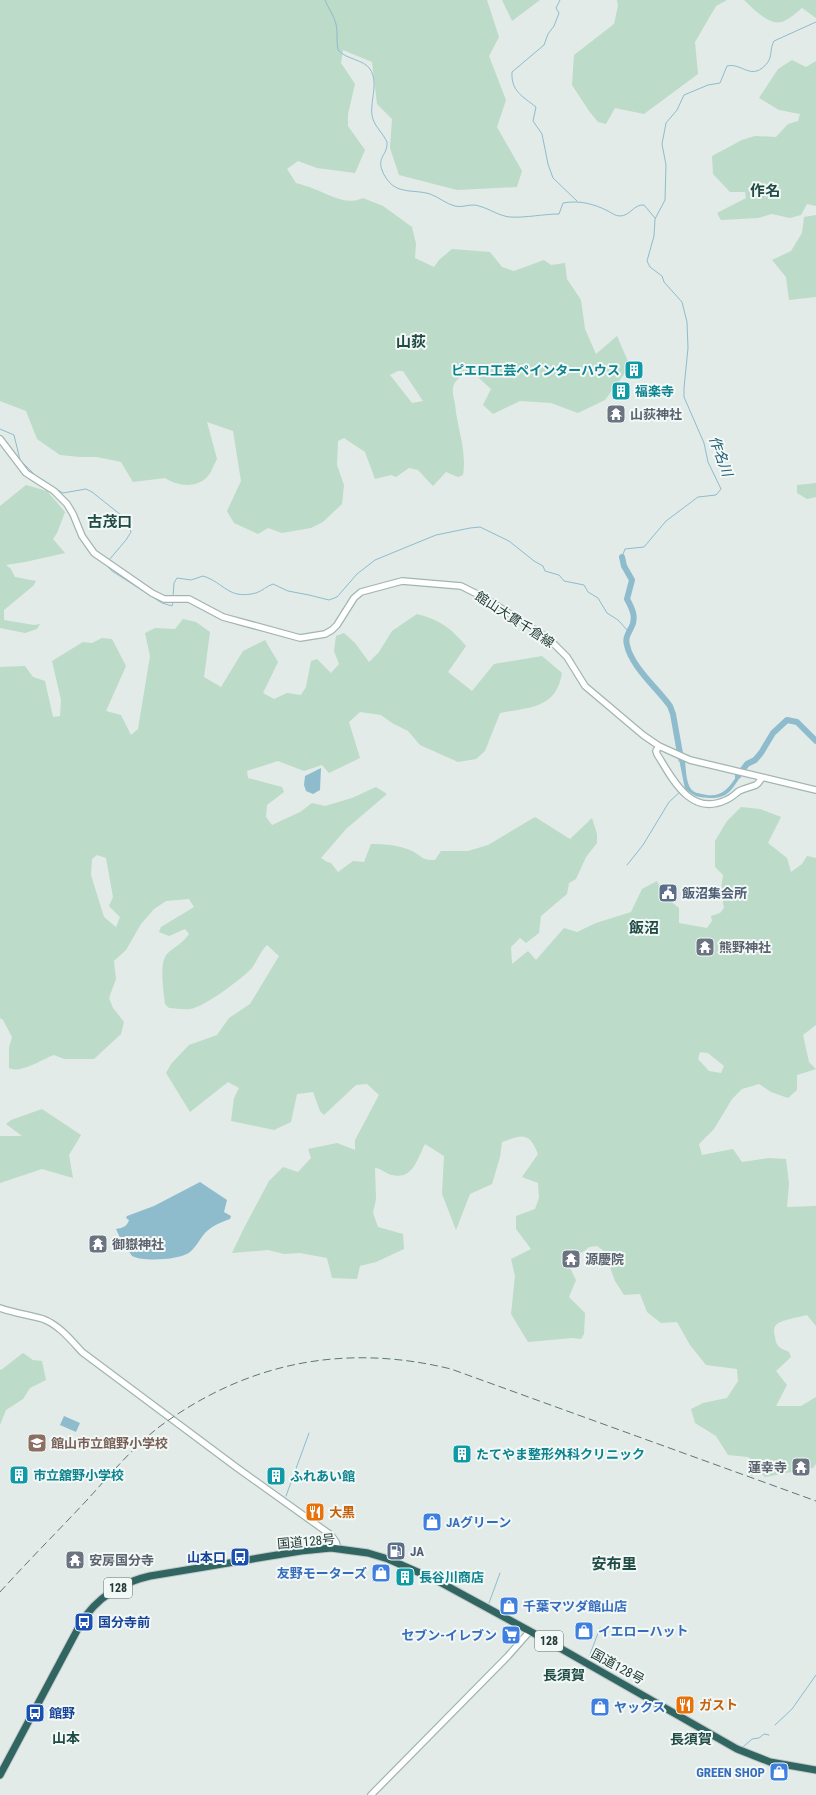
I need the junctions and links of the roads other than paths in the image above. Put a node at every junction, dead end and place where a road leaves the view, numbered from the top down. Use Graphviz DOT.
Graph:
graph roads {
  1 [pos="0,439"];
  2 [pos="659,746"];
  3 [pos="762,778"];
  4 [pos="816,790"];
  5 [pos="0,1308"];
  6 [pos="338,1549"];
  7 [pos="530,1631"];
  8 [pos="816,1770"];
  9 [pos="0,1775"];
  10 [pos="371,1795"];
  1 -- 2 [label="main road, 館山大貫千倉線"];
  2 -- 3 [label="main road, 館山大貫千倉線"];
  2 -- 3 [label="main road"];
  3 -- 4 [label="main road, 館山大貫千倉線"];
  5 -- 6 [label="main road"];
  6 -- 7 [label="highway, 国道128号 / 128"];
  6 -- 9 [label="highway, 国道128号 / 128"];
  7 -- 8 [label="highway, 国道128号 / 128"];
  7 -- 10 [label="main road"];
}
